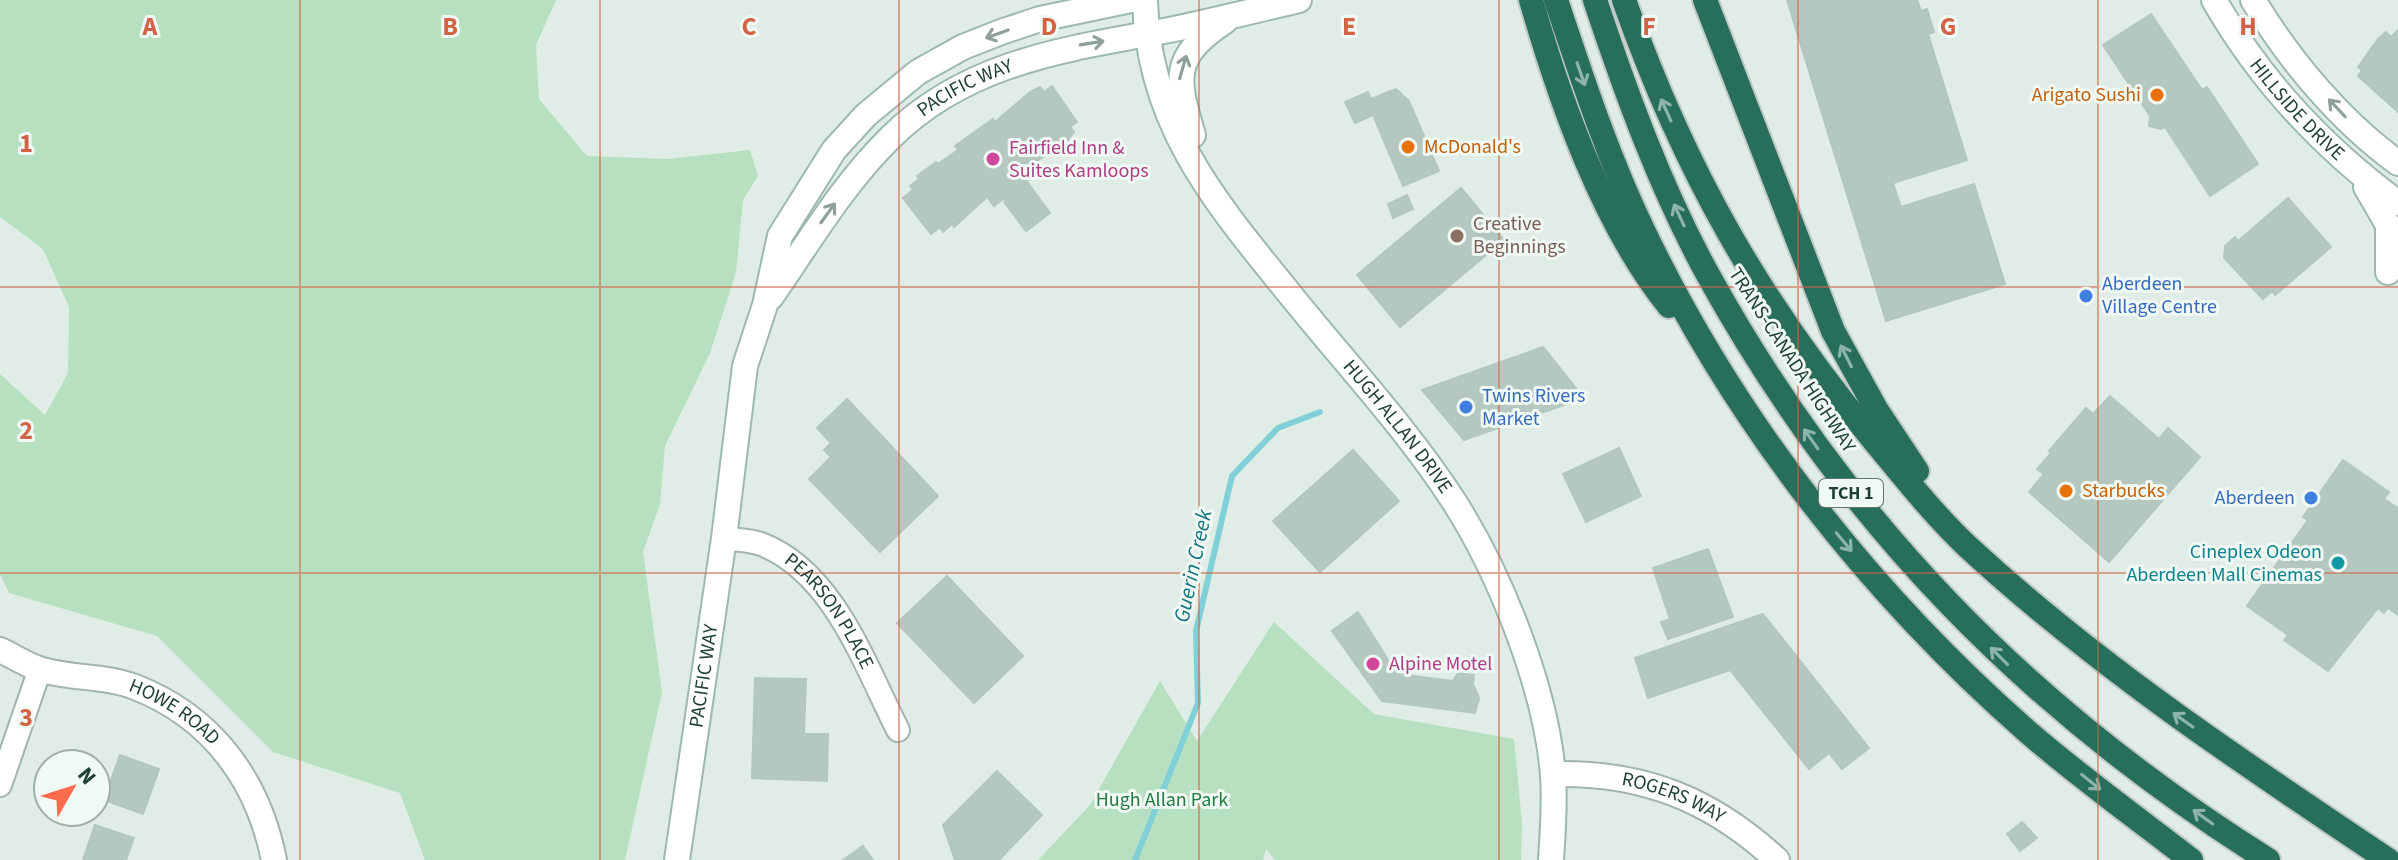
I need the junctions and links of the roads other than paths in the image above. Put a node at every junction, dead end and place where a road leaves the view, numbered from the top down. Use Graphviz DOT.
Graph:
graph roads {
  1 [pos="1128,0"];
  2 [pos="1145,0"];
  3 [pos="1299,0"];
  4 [pos="1531,0"];
  5 [pos="1556,0"];
  6 [pos="1595,0"];
  7 [pos="1624,0"];
  8 [pos="1705,0"];
  9 [pos="1714,0"];
  10 [pos="2214,0"];
  11 [pos="2253,0"];
  12 [pos="1234,15"];
  13 [pos="1146,34"];
  14 [pos="1738,79"];
  15 [pos="834,150"];
  16 [pos="2395,159"];
  17 [pos="2356,172"];
  18 [pos="858,173"];
  19 [pos="1211,196"];
  20 [pos="2398,203"];
  21 [pos="2388,272"];
  22 [pos="765,305"];
  23 [pos="1715,362"];
  24 [pos="724,538"];
  25 [pos="2006,577"];
  26 [pos="0,650"];
  27 [pos="40,669"];
  28 [pos="898,730"];
  29 [pos="2247,765"];
  30 [pos="1553,774"];
  31 [pos="0,785"];
  32 [pos="274,860"];
  33 [pos="677,860"];
  34 [pos="1551,860"];
  35 [pos="1777,860"];
  36 [pos="2191,860"];
  37 [pos="2268,860"];
  38 [pos="2362,860"];
  39 [pos="2388,860"];
  1 -- 13 [label="main road, HUGH ALLAN DRIVE"];
  1 -- 15 [label="main road, PACIFIC WAY, one-way"];
  2 -- 13 [label="main road, HUGH ALLAN DRIVE"];
  3 -- 12 [label="main road, PACIFIC WAY"];
  4 -- 23 [label="highway"];
  5 -- 23 [label="highway, TCH 1, one-way"];
  37 -- 6 [label="highway, TRANS-CANADA HIGHWAY / TCH 1, one-way"];
  25 -- 7 [label="highway, one-way"];
  8 -- 14 [label="highway"];
  9 -- 14 [label="highway"];
  10 -- 17 [label="main road, HILLSIDE DRIVE"];
  16 -- 11 [label="main road, HILLSIDE DRIVE, one-way"];
  12 -- 13 [label="main road, PACIFIC WAY"];
  19 -- 12 [label="main road, one-way"];
  18 -- 13 [label="main road, PACIFIC WAY, one-way"];
  13 -- 19 [label="main road, HUGH ALLAN DRIVE"];
  25 -- 14 [label="highway, one-way"];
  15 -- 18 [label="main road"];
  15 -- 22 [label="main road, PACIFIC WAY"];
  17 -- 20 [label="main road, HILLSIDE DRIVE"];
  17 -- 21 [label="main road"];
  22 -- 18 [label="main road, PACIFIC WAY, one-way"];
  19 -- 30 [label="main road, HUGH ALLAN DRIVE"];
  22 -- 24 [label="main road, PACIFIC WAY"];
  23 -- 36 [label="highway, TCH 1, one-way"];
  24 -- 28 [label="street, PEARSON PLACE"];
  24 -- 33 [label="main road, PACIFIC WAY"];
  29 -- 25 [label="highway, one-way"];
  26 -- 27 [label="main road, HOWE ROAD"];
  27 -- 31 [label="street"];
  27 -- 32 [label="main road, HOWE ROAD"];
  29 -- 38 [label="highway"];
  29 -- 39 [label="highway"];
  30 -- 34 [label="main road, HUGH ALLAN DRIVE"];
  30 -- 35 [label="main road, ROGERS WAY"];
}
